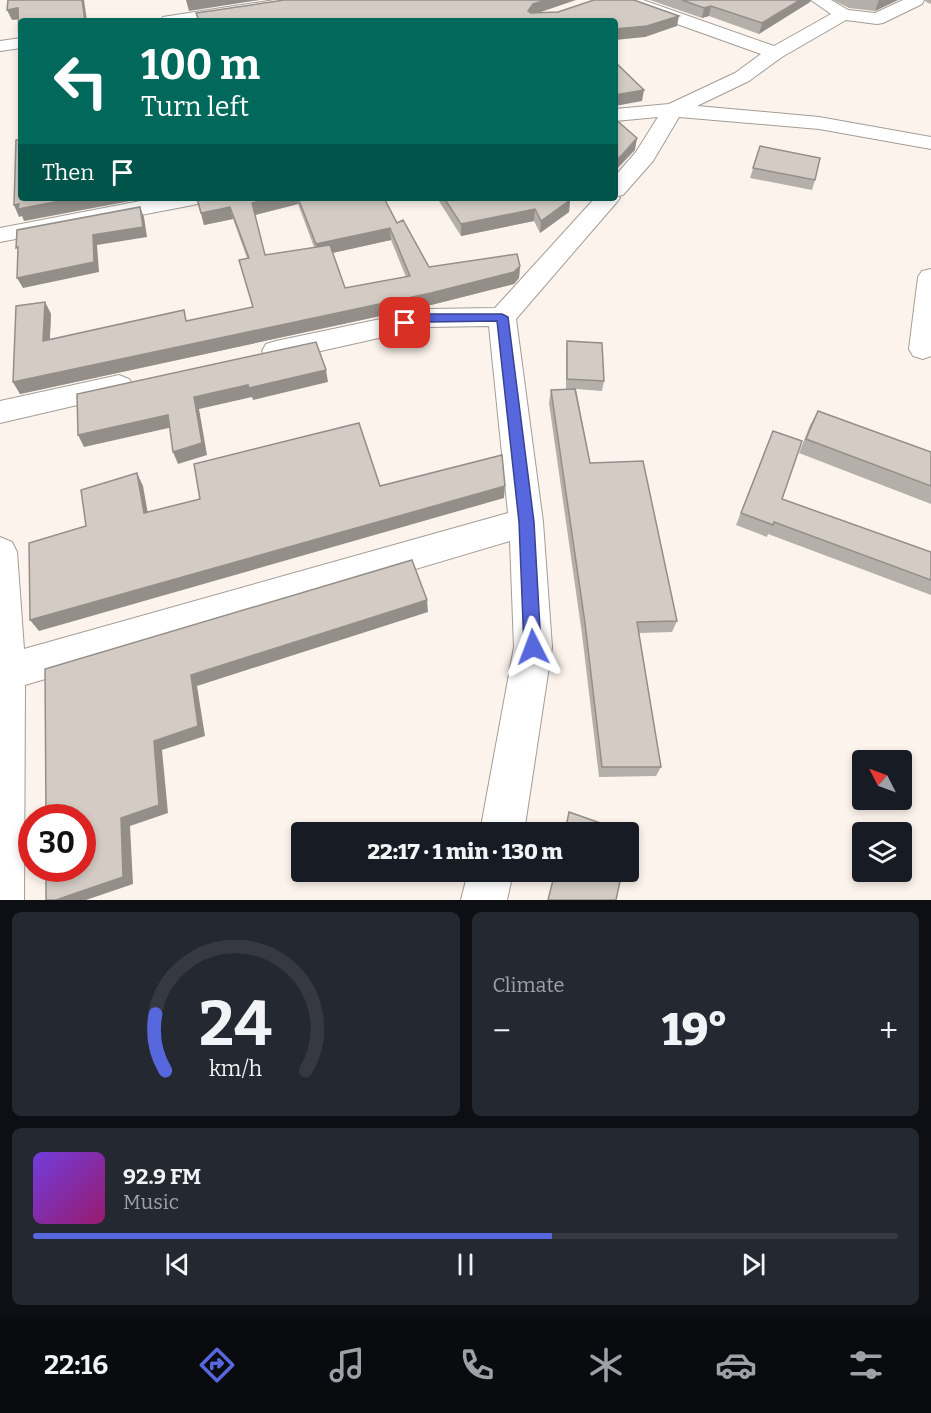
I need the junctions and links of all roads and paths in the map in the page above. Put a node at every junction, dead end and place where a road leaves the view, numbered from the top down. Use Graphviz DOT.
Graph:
graph roads {
  1 [pos="179,0"];
  2 [pos="308,0"];
  3 [pos="627,0"];
  4 [pos="819,0"];
  5 [pos="916,0"];
  6 [pos="843,14"];
  7 [pos="180,18"];
  8 [pos="193,18"];
  9 [pos="18,43"];
  10 [pos="0,46"];
  11 [pos="775,53"];
  12 [pos="673,110"];
  13 [pos="618,115"];
  14 [pos="931,143"];
  15 [pos="618,187"];
  16 [pos="177,201"];
  17 [pos="605,201"];
  18 [pos="0,235"];
  19 [pos="931,276"];
  20 [pos="502,317"];
  21 [pos="922,349"];
  22 [pos="254,356"];
  23 [pos="139,382"];
  24 [pos="0,412"];
  25 [pos="526,522"];
  26 [pos="0,552"];
  27 [pos="6,672"];
  28 [pos="504,822"];
  29 [pos="489,882"];
  30 [pos="1,900"];
  31 [pos="484,900"];
  1 -- 7 [label="street"];
  2 -- 8 [label="street"];
  3 -- 11 [label="street"];
  4 -- 6 [label="street"];
  5 -- 6 [label="street"];
  6 -- 11 [label="street"];
  9 -- 10 [label="street"];
  11 -- 12 [label="street"];
  12 -- 13 [label="street"];
  12 -- 14 [label="street"];
  12 -- 15 [label="street"];
  16 -- 18 [label="street"];
  17 -- 20 [label="street"];
  19 -- 21 [label="street"];
  20 -- 22 [label="street"];
  20 -- 25 [label="street"];
  23 -- 24 [label="street"];
  25 -- 27 [label="street"];
  25 -- 28 [label="street"];
  26 -- 27 [label="street"];
  27 -- 30 [label="street"];
  29 -- 31 [label="street"];
}
